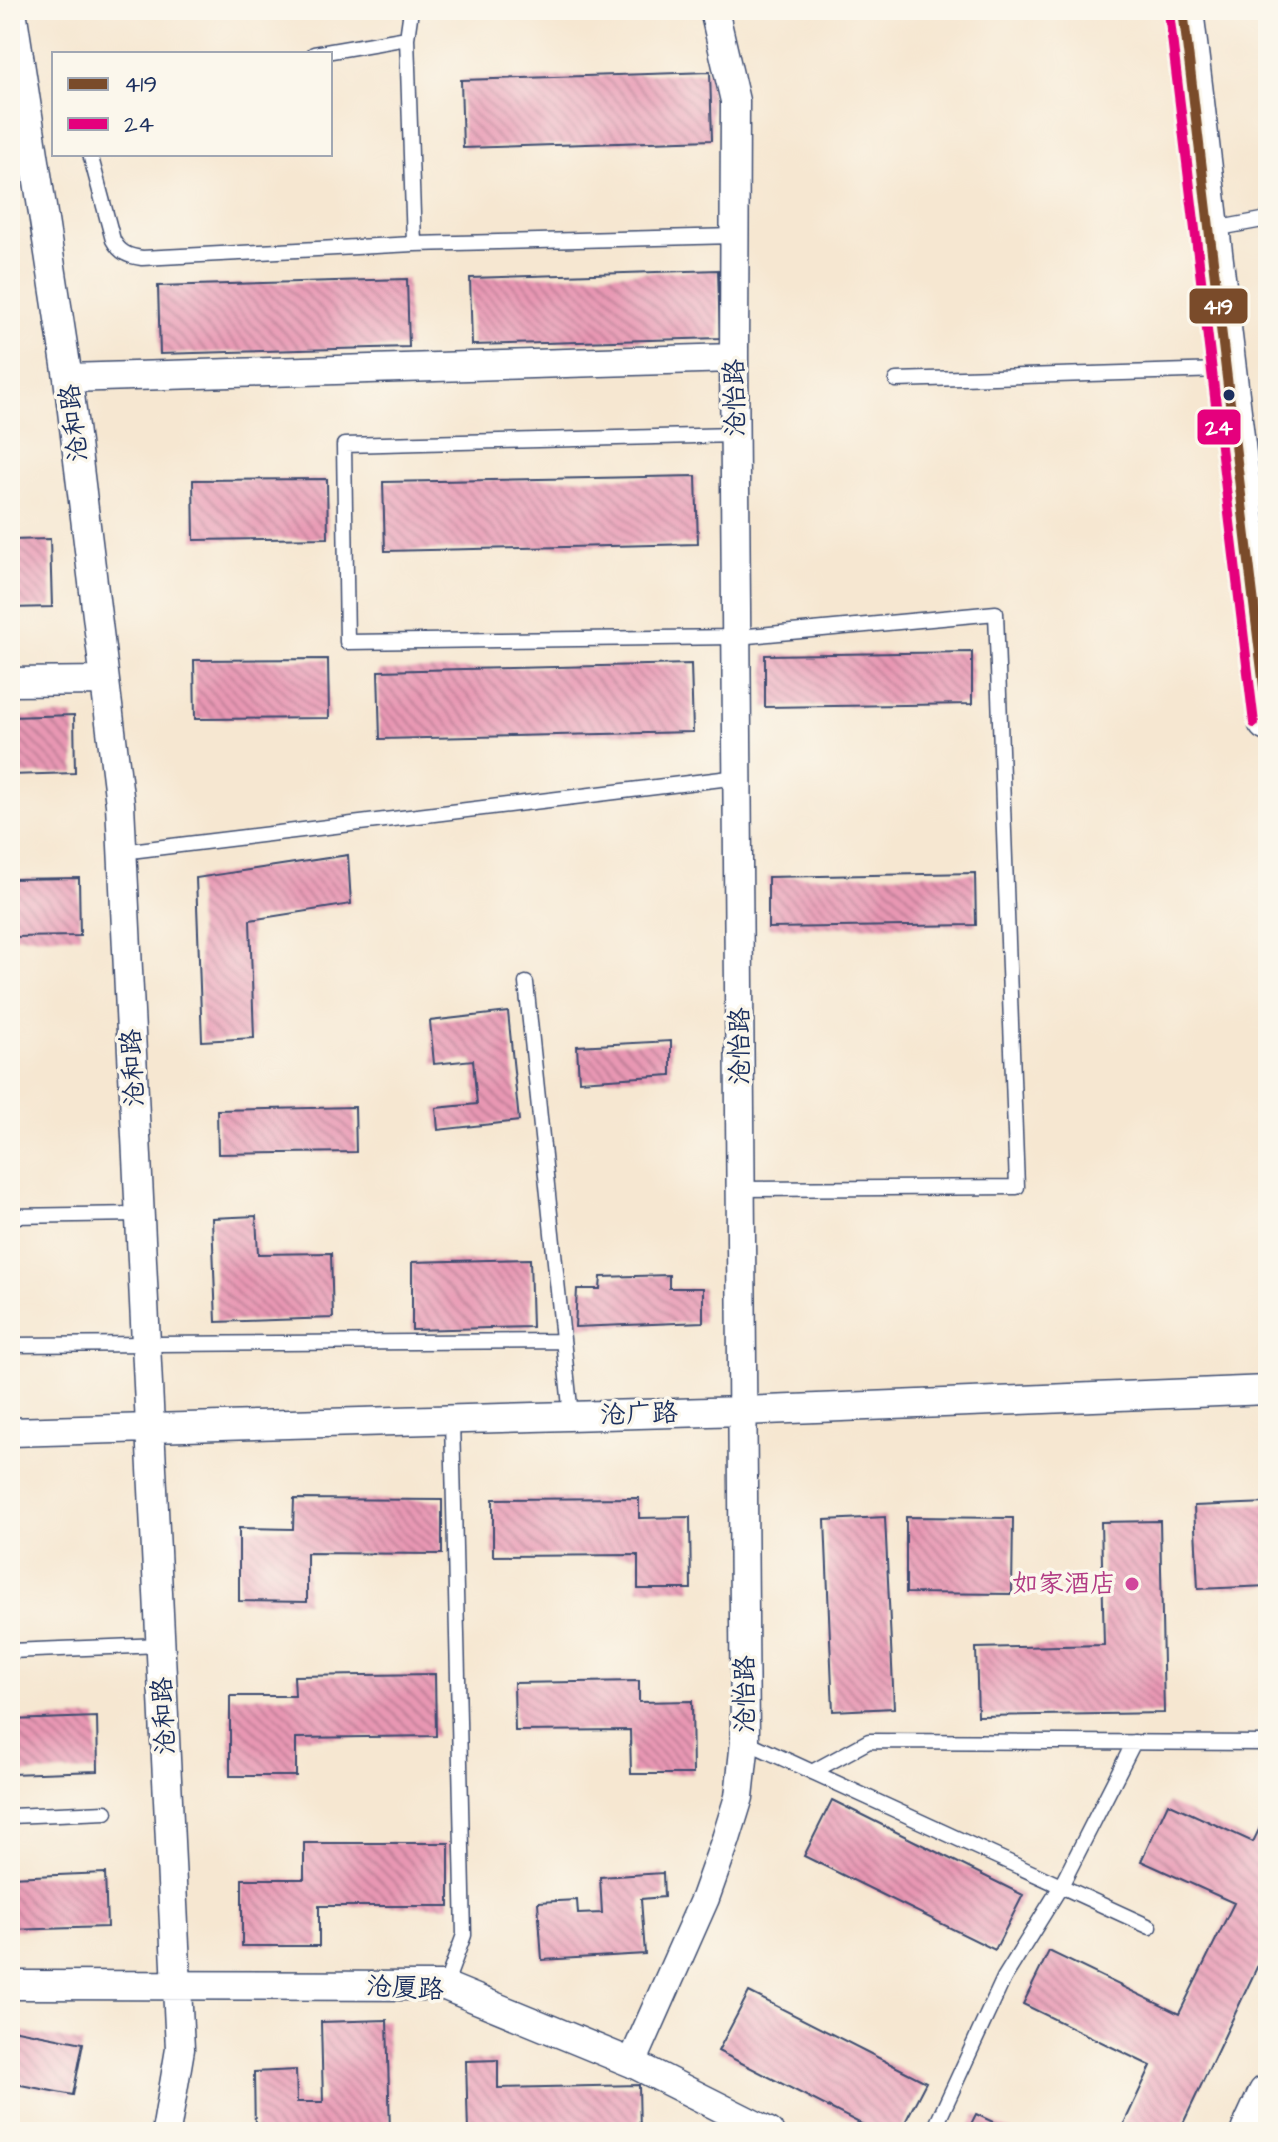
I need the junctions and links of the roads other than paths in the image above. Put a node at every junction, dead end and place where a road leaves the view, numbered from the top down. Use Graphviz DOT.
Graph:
graph roads {
  1 [pos="12,10"];
  2 [pos="411,10"];
  3 [pos="714,10"];
  4 [pos="1183,10"];
  5 [pos="407,38"];
  6 [pos="326,52"];
  7 [pos="91,156"];
  8 [pos="1268,219"];
  9 [pos="1209,230"];
  10 [pos="735,236"];
  11 [pos="414,244"];
  12 [pos="734,358"];
  13 [pos="1226,370"];
  14 [pos="68,378"];
  15 [pos="896,380"];
  16 [pos="735,435"];
  17 [pos="737,637"];
  18 [pos="105,681"];
  19 [pos="10,682"];
  20 [pos="1268,721"];
  21 [pos="738,777"];
  22 [pos="122,852"];
  23 [pos="526,983"];
  24 [pos="741,1189"];
  25 [pos="140,1214"];
  26 [pos="10,1216"];
  27 [pos="563,1341"];
  28 [pos="146,1344"];
  29 [pos="10,1345"];
  30 [pos="1268,1390"];
  31 [pos="743,1411"];
  32 [pos="571,1416"];
  33 [pos="452,1420"];
  34 [pos="150,1429"];
  35 [pos="10,1432"];
  36 [pos="161,1645"];
  37 [pos="10,1651"];
  38 [pos="745,1741"];
  39 [pos="1134,1742"];
  40 [pos="1268,1743"];
  41 [pos="812,1772"];
  42 [pos="106,1812"];
  43 [pos="10,1816"];
  44 [pos="1061,1886"];
  45 [pos="1150,1927"];
  46 [pos="177,1984"];
  47 [pos="10,1985"];
  48 [pos="445,1986"];
  49 [pos="632,2063"];
  50 [pos="1268,2095"];
  51 [pos="166,2132"];
  52 [pos="769,2132"];
  53 [pos="933,2132"];
  54 [pos="1251,2132"];
  1 -- 14 [label="street, 沧和路"];
  2 -- 5 [label="lane"];
  3 -- 10 [label="street, 沧怡路"];
  4 -- 9 [label="street"];
  5 -- 6 [label="lane"];
  5 -- 11 [label="lane"];
  7 -- 11 [label="lane"];
  8 -- 9 [label="lane"];
  9 -- 13 [label="street"];
  10 -- 11 [label="lane"];
  10 -- 12 [label="street, 沧怡路"];
  12 -- 14 [label="street"];
  12 -- 16 [label="street, 沧怡路"];
  13 -- 15 [label="lane"];
  13 -- 20 [label="street"];
  14 -- 18 [label="street, 沧和路"];
  16 -- 17 [label="street, 沧怡路"];
  16 -- 17 [label="lane"];
  17 -- 21 [label="street, 沧怡路"];
  17 -- 24 [label="lane"];
  18 -- 19 [label="street"];
  18 -- 22 [label="street, 沧和路"];
  21 -- 22 [label="lane"];
  21 -- 24 [label="street, 沧怡路"];
  22 -- 25 [label="street, 沧和路"];
  23 -- 27 [label="lane"];
  24 -- 31 [label="street, 沧怡路"];
  25 -- 26 [label="lane"];
  25 -- 28 [label="street, 沧和路"];
  27 -- 28 [label="lane"];
  27 -- 32 [label="lane"];
  28 -- 29 [label="lane"];
  28 -- 34 [label="street, 沧和路"];
  30 -- 31 [label="street, 沧广路"];
  31 -- 32 [label="street, 沧广路"];
  31 -- 38 [label="street, 沧怡路"];
  32 -- 33 [label="street, 沧广路"];
  33 -- 34 [label="street, 沧广路"];
  33 -- 48 [label="lane"];
  34 -- 35 [label="street, 沧广路"];
  34 -- 36 [label="street, 沧和路"];
  36 -- 37 [label="lane"];
  36 -- 46 [label="street, 沧和路"];
  38 -- 41 [label="lane"];
  38 -- 49 [label="street, 沧怡路"];
  39 -- 40 [label="lane"];
  39 -- 41 [label="lane"];
  39 -- 44 [label="lane"];
  41 -- 44 [label="lane"];
  42 -- 43 [label="lane"];
  44 -- 45 [label="lane"];
  44 -- 53 [label="lane"];
  46 -- 47 [label="street, 沧厦路"];
  46 -- 48 [label="street, 沧厦路"];
  46 -- 51 [label="street, 沧和路"];
  48 -- 49 [label="street, 沧厦路"];
  49 -- 52 [label="street, 沧厦路"];
  50 -- 54 [label="street"];
}
